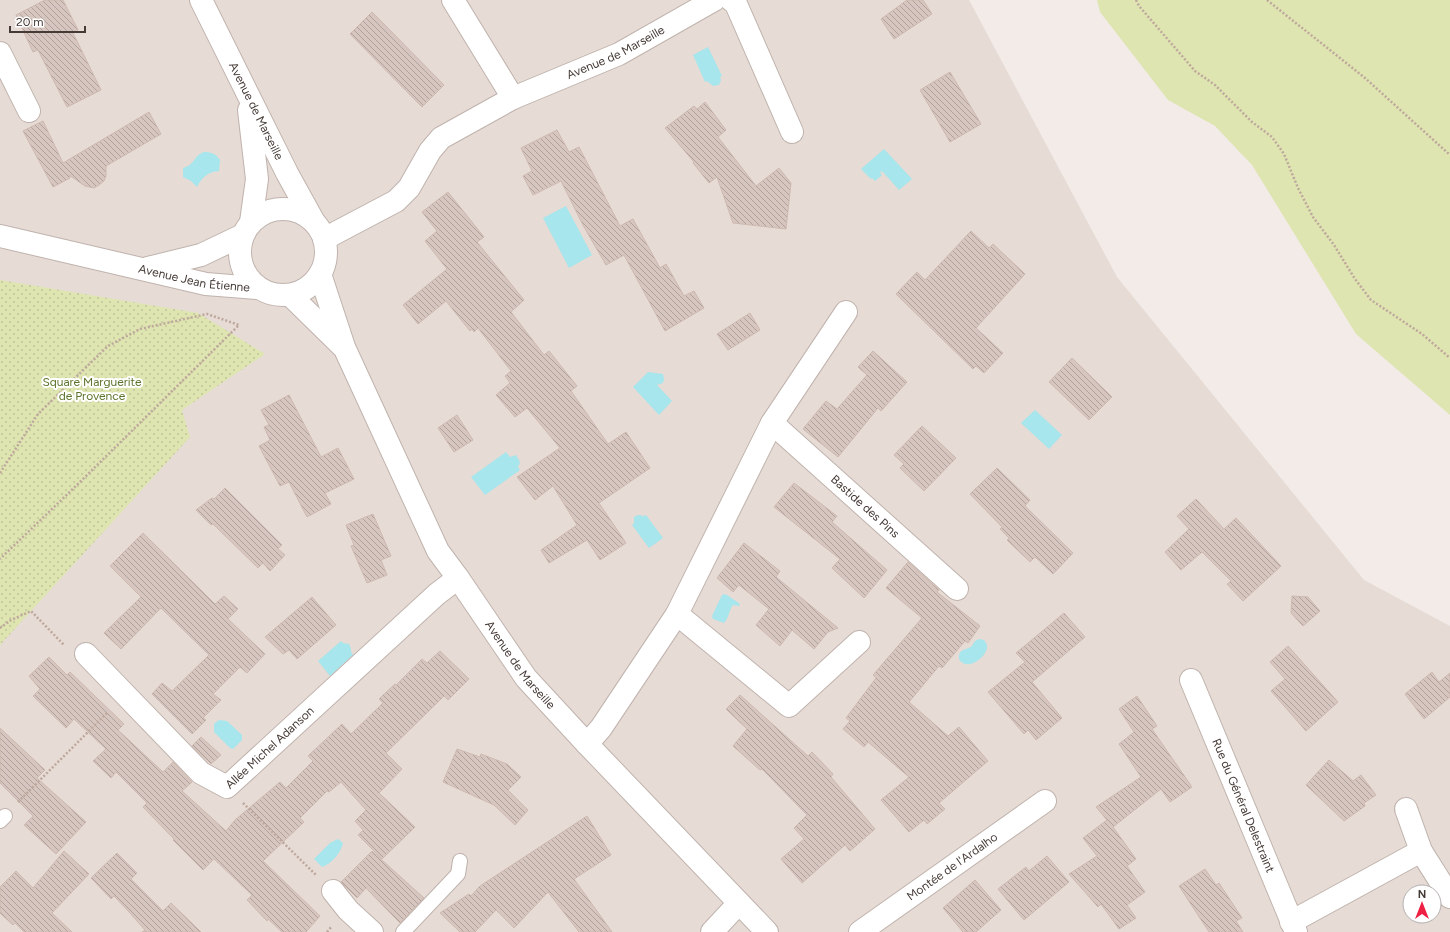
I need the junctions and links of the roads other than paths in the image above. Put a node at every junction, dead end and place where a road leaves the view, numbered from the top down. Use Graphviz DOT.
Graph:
graph roads {
  1 [pos="200,0"];
  2 [pos="453,0"];
  3 [pos="714,0"];
  4 [pos="731,0"];
  5 [pos="0,53"];
  6 [pos="247,95"];
  7 [pos="513,98"];
  8 [pos="29,111"];
  9 [pos="792,132"];
  10 [pos="247,228"];
  11 [pos="319,230"];
  12 [pos="0,236"];
  13 [pos="143,269"];
  14 [pos="320,274"];
  15 [pos="258,288"];
  16 [pos="290,295"];
  17 [pos="846,312"];
  18 [pos="344,347"];
  19 [pos="772,423"];
  20 [pos="458,578"];
  21 [pos="957,589"];
  22 [pos="677,614"];
  23 [pos="859,642"];
  24 [pos="86,654"];
  25 [pos="1190,680"];
  26 [pos="587,744"];
  27 [pos="1045,801"];
  28 [pos="1406,809"];
  29 [pos="1421,851"];
  30 [pos="460,861"];
  31 [pos="332,891"];
  32 [pos="1450,897"];
  33 [pos="739,903"];
  34 [pos="1294,927"];
  35 [pos="372,932"];
  36 [pos="403,932"];
  37 [pos="712,932"];
  38 [pos="767,932"];
  39 [pos="860,932"];
  1 -- 6 [label="street, Avenue de Marseille"];
  2 -- 7 [label="street"];
  3 -- 7 [label="street, Avenue de Marseille"];
  4 -- 9 [label="street"];
  5 -- 8 [label="street"];
  6 -- 10 [label="street"];
  6 -- 11 [label="street, Avenue de Marseille"];
  7 -- 11 [label="street, Avenue de Marseille"];
  10 -- 11 [label="street"];
  10 -- 13 [label="street, Avenue Jean Étienne"];
  10 -- 15 [label="street"];
  11 -- 14 [label="street"];
  12 -- 13 [label="street"];
  13 -- 15 [label="street, Avenue Jean Étienne"];
  14 -- 16 [label="street"];
  14 -- 18 [label="street, Avenue de Marseille"];
  15 -- 16 [label="street"];
  16 -- 18 [label="street, Avenue de Marseille"];
  17 -- 19 [label="street"];
  18 -- 20 [label="street, Avenue de Marseille"];
  19 -- 21 [label="street, Bastide des Pins"];
  19 -- 22 [label="street"];
  20 -- 24 [label="street, Allée Michel Adanson"];
  20 -- 26 [label="street, Avenue de Marseille"];
  22 -- 23 [label="street"];
  22 -- 26 [label="street"];
  25 -- 34 [label="street, Rue du Général Delestraint"];
  26 -- 33 [label="street, Avenue de Marseille"];
  27 -- 39 [label="street, Montée de l'Ardalho"];
  28 -- 29 [label="street"];
  29 -- 32 [label="street"];
  29 -- 34 [label="street"];
  30 -- 36 [label="lane"];
  31 -- 35 [label="street"];
  33 -- 37 [label="street"];
  33 -- 38 [label="street, Avenue de Marseille"];
}
